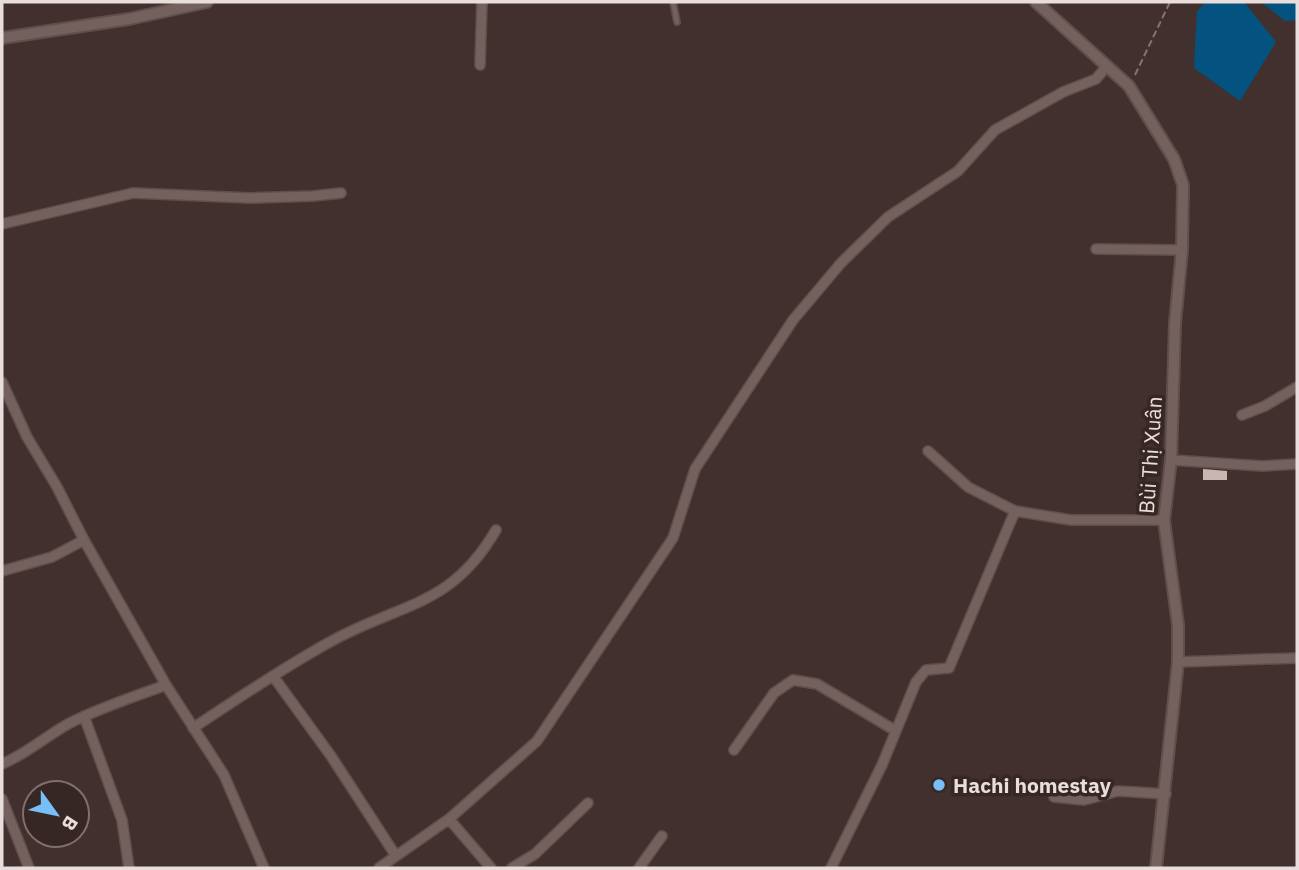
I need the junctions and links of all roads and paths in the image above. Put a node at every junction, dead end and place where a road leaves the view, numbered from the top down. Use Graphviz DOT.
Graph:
graph roads {
  1 [pos="207,2"];
  2 [pos="482,2"];
  3 [pos="673,2"];
  4 [pos="1036,2"];
  5 [pos="1170,2"];
  6 [pos="677,22"];
  7 [pos="2,38"];
  8 [pos="480,65"];
  9 [pos="1106,67"];
  10 [pos="1129,86"];
  11 [pos="341,193"];
  12 [pos="2,224"];
  13 [pos="1096,248"];
  14 [pos="1182,250"];
  15 [pos="2,382"];
  16 [pos="1297,387"];
  17 [pos="1242,415"];
  18 [pos="928,451"];
  19 [pos="1171,460"];
  20 [pos="1297,464"];
  21 [pos="1015,511"];
  22 [pos="1164,520"];
  23 [pos="496,530"];
  24 [pos="84,540"];
  25 [pos="2,571"];
  26 [pos="1297,658"];
  27 [pos="1178,662"];
  28 [pos="273,676"];
  29 [pos="166,685"];
  30 [pos="84,716"];
  31 [pos="192,728"];
  32 [pos="896,732"];
  33 [pos="734,750"];
  34 [pos="2,764"];
  35 [pos="1166,794"];
  36 [pos="1054,797"];
  37 [pos="2,799"];
  38 [pos="588,803"];
  39 [pos="449,819"];
  40 [pos="662,836"];
  41 [pos="396,856"];
  42 [pos="29,868"];
  43 [pos="129,868"];
  44 [pos="264,868"];
  45 [pos="379,868"];
  46 [pos="491,868"];
  47 [pos="513,868"];
  48 [pos="639,868"];
  49 [pos="831,868"];
  50 [pos="1156,868"];
  1 -- 7 [label="street"];
  2 -- 8 [label="street"];
  3 -- 6 [label="lane"];
  4 -- 9 [label="street, Bùi Thị Xuân"];
  5 -- 10 [label="path"];
  9 -- 10 [label="street, Bùi Thị Xuân"];
  9 -- 39 [label="street"];
  10 -- 14 [label="street, Bùi Thị Xuân"];
  11 -- 12 [label="street"];
  13 -- 14 [label="street"];
  14 -- 19 [label="street, Bùi Thị Xuân"];
  15 -- 24 [label="street"];
  16 -- 17 [label="street"];
  18 -- 21 [label="street"];
  19 -- 20 [label="street"];
  19 -- 22 [label="street, Bùi Thị Xuân"];
  21 -- 22 [label="street"];
  21 -- 32 [label="street"];
  22 -- 27 [label="street, Bùi Thị Xuân"];
  23 -- 28 [label="street"];
  24 -- 25 [label="street"];
  24 -- 29 [label="street"];
  26 -- 27 [label="street"];
  27 -- 35 [label="street, Bùi Thị Xuân"];
  28 -- 31 [label="street"];
  28 -- 41 [label="street"];
  29 -- 30 [label="street"];
  29 -- 31 [label="street"];
  30 -- 34 [label="street"];
  30 -- 43 [label="street"];
  31 -- 44 [label="street"];
  32 -- 33 [label="street"];
  32 -- 49 [label="street"];
  35 -- 36 [label="street"];
  35 -- 50 [label="street, Bùi Thị Xuân"];
  37 -- 42 [label="street"];
  38 -- 47 [label="street"];
  39 -- 41 [label="street"];
  39 -- 46 [label="street"];
  40 -- 48 [label="street"];
  41 -- 45 [label="street"];
}
